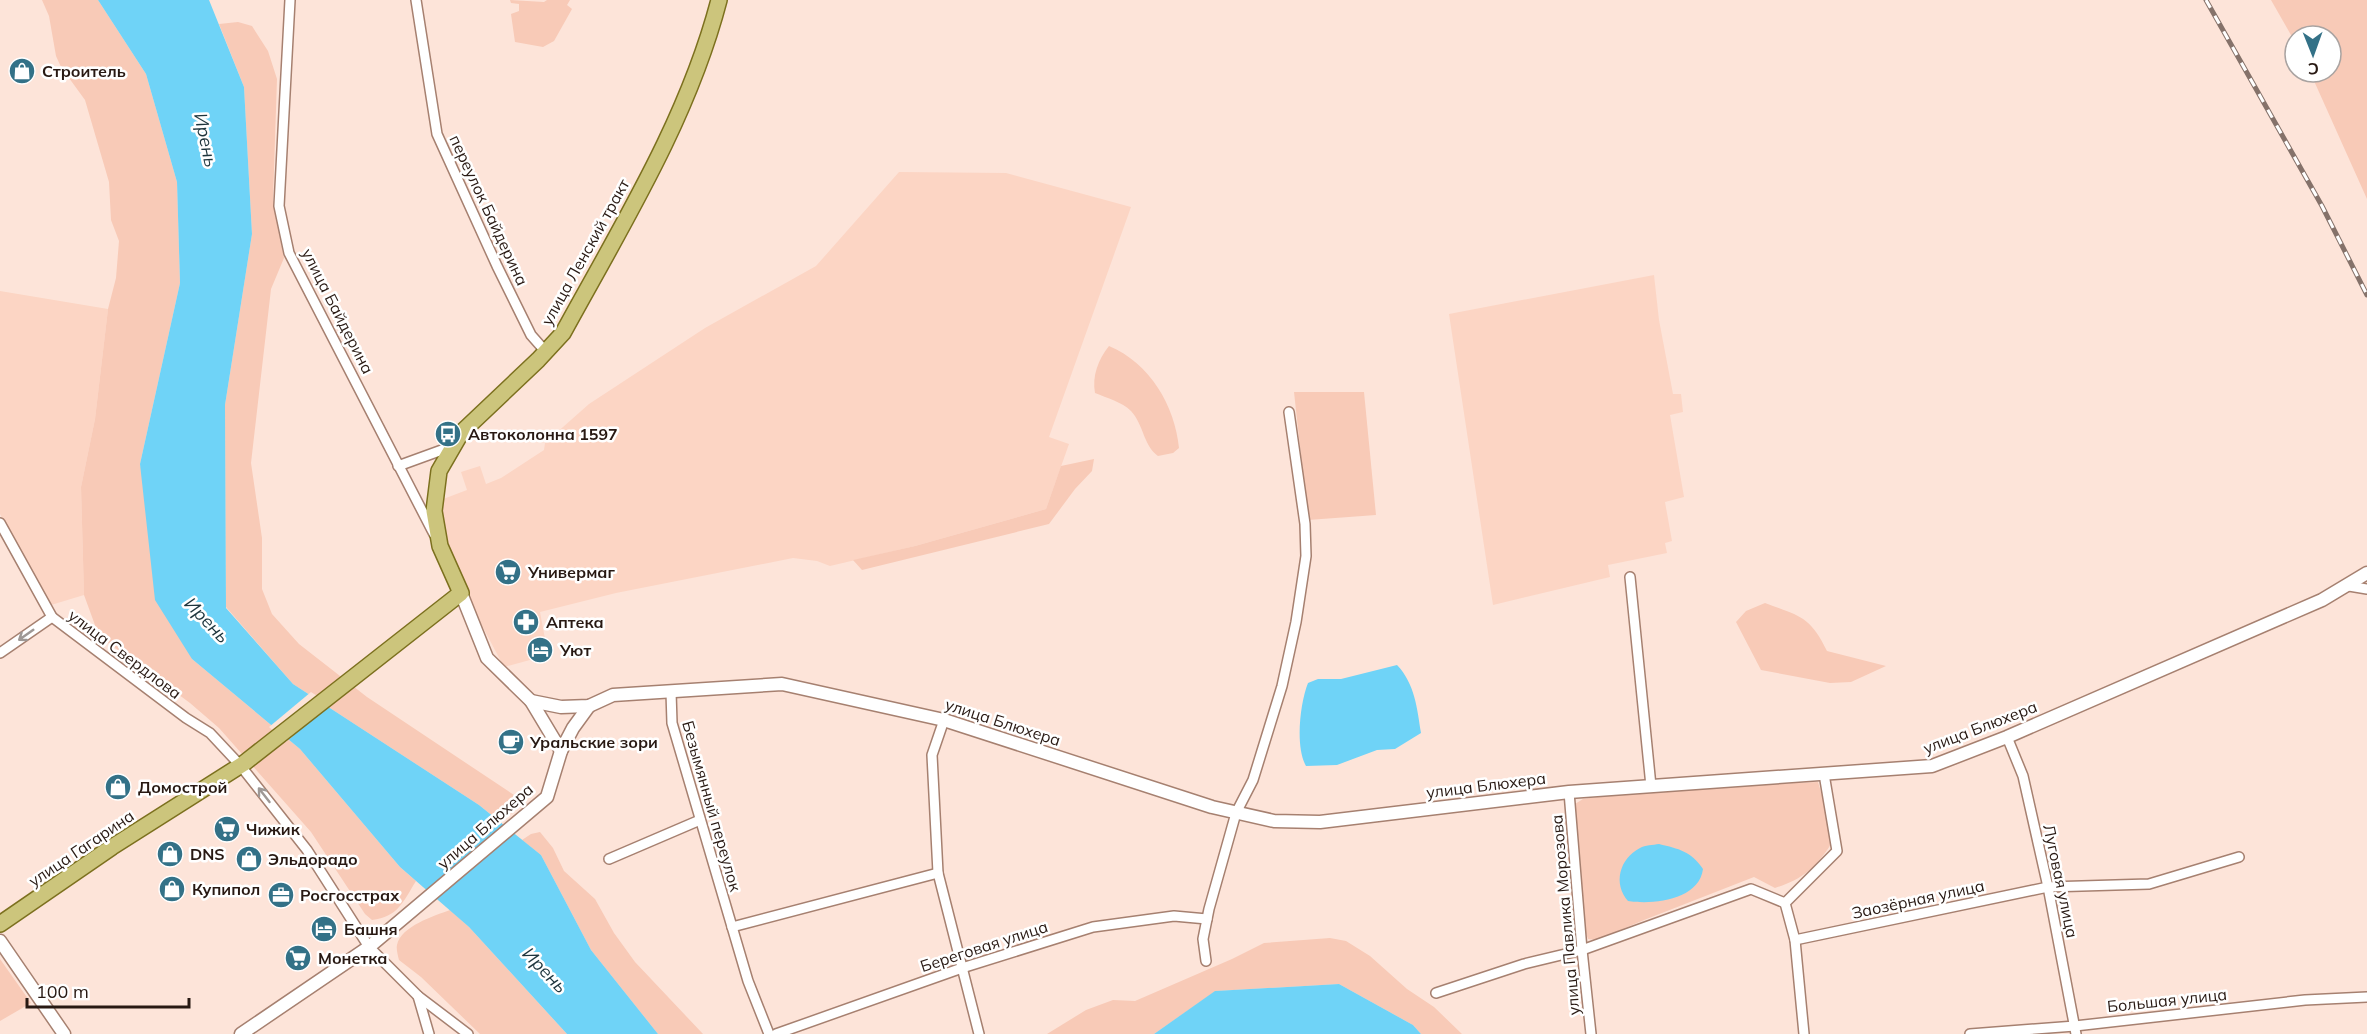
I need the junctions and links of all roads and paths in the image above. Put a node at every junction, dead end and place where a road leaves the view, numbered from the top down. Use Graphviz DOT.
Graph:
graph roads {
  1 [pos="290,0"];
  2 [pos="416,0"];
  3 [pos="719,0"];
  4 [pos="546,352"];
  5 [pos="1288,412"];
  6 [pos="453,446"];
  7 [pos="398,466"];
  8 [pos="0,523"];
  9 [pos="440,546"];
  10 [pos="2367,573"];
  11 [pos="1630,577"];
  12 [pos="2349,586"];
  13 [pos="2367,589"];
  14 [pos="461,593"];
  15 [pos="52,617"];
  16 [pos="0,653"];
  17 [pos="671,692"];
  18 [pos="531,701"];
  19 [pos="590,706"];
  20 [pos="944,720"];
  21 [pos="2007,737"];
  22 [pos="561,751"];
  23 [pos="242,765"];
  24 [pos="1824,774"];
  25 [pos="1651,786"];
  26 [pos="1569,792"];
  27 [pos="1236,813"];
  28 [pos="700,820"];
  29 [pos="2239,856"];
  30 [pos="609,859"];
  31 [pos="938,873"];
  32 [pos="2048,887"];
  33 [pos="1785,903"];
  34 [pos="1207,919"];
  35 [pos="0,924"];
  36 [pos="732,927"];
  37 [pos="1794,940"];
  38 [pos="0,941"];
  39 [pos="369,946"];
  40 [pos="1582,950"];
  41 [pos="1206,961"];
  42 [pos="963,968"];
  43 [pos="1436,993"];
  44 [pos="418,996"];
  45 [pos="2367,997"];
  46 [pos="2075,1030"];
  47 [pos="64,1034"];
  48 [pos="241,1034"];
  49 [pos="429,1034"];
  50 [pos="468,1034"];
  51 [pos="769,1034"];
  52 [pos="776,1034"];
  53 [pos="979,1034"];
  54 [pos="1592,1034"];
  55 [pos="1804,1034"];
  56 [pos="1970,1034"];
  1 -- 7 [label="street, улица Байдерина"];
  2 -- 4 [label="street, переулок Байдерина"];
  3 -- 4 [label="main road, улица Ленский тракт"];
  4 -- 6 [label="main road, улица Ленский тракт"];
  5 -- 27 [label="street"];
  6 -- 7 [label="street"];
  6 -- 9 [label="main road, улица Ленский тракт"];
  7 -- 9 [label="street, улица Байдерина"];
  8 -- 15 [label="street, улица Свердлова"];
  9 -- 14 [label="main road, улица Ленский тракт"];
  10 -- 12 [label="street, улица Блюхера"];
  11 -- 25 [label="street"];
  12 -- 13 [label="street"];
  12 -- 21 [label="street, улица Блюхера"];
  14 -- 18 [label="street"];
  14 -- 23 [label="main road, улица Гагарина"];
  15 -- 16 [label="street, one-way"];
  15 -- 23 [label="street, улица Свердлова"];
  17 -- 19 [label="street, улица Блюхера"];
  17 -- 20 [label="street, улица Блюхера"];
  17 -- 28 [label="street, Безымянный переулок"];
  18 -- 19 [label="street, улица Блюхера"];
  18 -- 22 [label="street"];
  19 -- 22 [label="street, улица Блюхера"];
  20 -- 27 [label="street, улица Блюхера"];
  20 -- 31 [label="street"];
  21 -- 24 [label="street, улица Блюхера"];
  21 -- 32 [label="street, Луговая улица"];
  22 -- 39 [label="street, улица Блюхера"];
  23 -- 35 [label="main road, улица Гагарина"];
  39 -- 23 [label="street, one-way"];
  24 -- 25 [label="street, улица Блюхера"];
  24 -- 33 [label="street"];
  25 -- 26 [label="street, улица Блюхера"];
  26 -- 27 [label="street, улица Блюхера"];
  26 -- 40 [label="street, улица Павлика Морозова"];
  27 -- 34 [label="street"];
  28 -- 30 [label="street"];
  28 -- 36 [label="street, Безымянный переулок"];
  29 -- 32 [label="street, Заозёрная улица"];
  31 -- 36 [label="street"];
  31 -- 42 [label="street"];
  32 -- 37 [label="street, Заозёрная улица"];
  32 -- 46 [label="street, Луговая улица"];
  33 -- 37 [label="street"];
  33 -- 40 [label="street"];
  34 -- 41 [label="street"];
  34 -- 42 [label="street, Береговая улица"];
  36 -- 51 [label="street, Безымянный переулок"];
  37 -- 55 [label="street"];
  38 -- 47 [label="street"];
  39 -- 44 [label="street"];
  39 -- 48 [label="street, улица Блюхера"];
  40 -- 43 [label="street"];
  40 -- 54 [label="street, улица Павлика Морозова"];
  42 -- 52 [label="street, Береговая улица"];
  42 -- 53 [label="street"];
  44 -- 49 [label="street"];
  44 -- 50 [label="street"];
  45 -- 46 [label="street, Большая улица"];
  46 -- 56 [label="street, Большая улица"];
}
